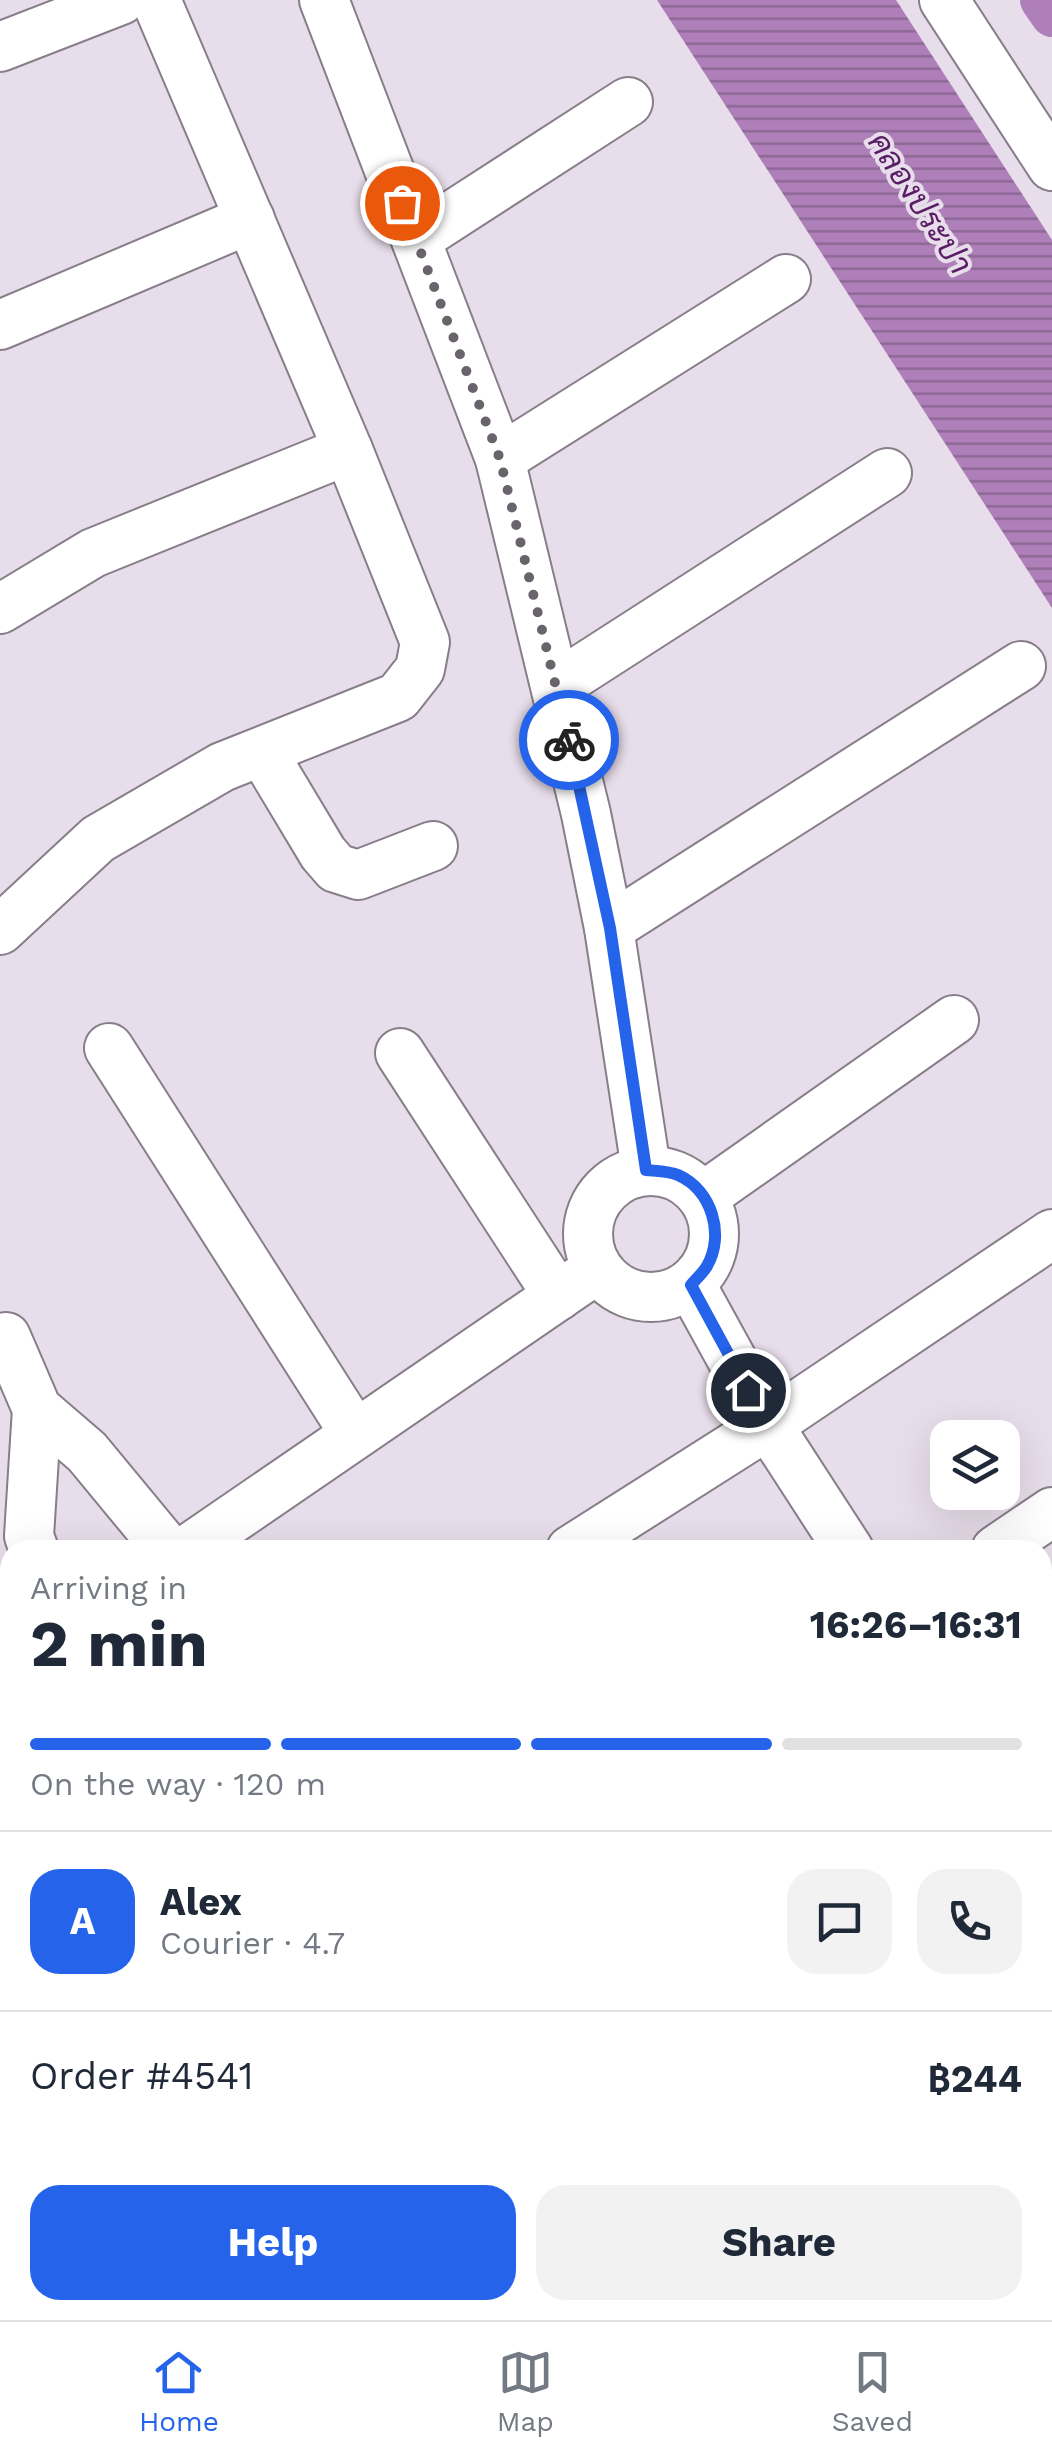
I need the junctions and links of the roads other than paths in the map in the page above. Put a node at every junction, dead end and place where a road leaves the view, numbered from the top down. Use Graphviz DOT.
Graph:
graph roads {
  1 [pos="121,0"];
  2 [pos="156,0"];
  3 [pos="944,0"];
  4 [pos="338,6"];
  5 [pos="0,47"];
  6 [pos="628,102"];
  7 [pos="1052,166"];
  8 [pos="250,220"];
  9 [pos="416,240"];
  10 [pos="786,279"];
  11 [pos="0,325"];
  12 [pos="348,450"];
  13 [pos="500,459"];
  14 [pos="888,473"];
  15 [pos="0,609"];
  16 [pos="1020,666"];
  17 [pos="556,686"];
  18 [pos="262,752"];
  19 [pos="433,846"];
  20 [pos="610,928"];
  21 [pos="0,930"];
  22 [pos="954,1020"];
  23 [pos="109,1048"];
  24 [pos="400,1052"];
  25 [pos="646,1170"];
  26 [pos="704,1196"];
  27 [pos="1052,1234"];
  28 [pos="597,1270"];
  29 [pos="691,1285"];
  30 [pos="558,1296"];
  31 [pos="6,1337"];
  32 [pos="37,1409"];
  33 [pos="768,1425"];
  34 [pos="355,1434"];
  35 [pos="1052,1512"];
  36 [pos="30,1540"];
  37 [pos="160,1540"];
  38 [pos="201,1540"];
  39 [pos="587,1540"];
  40 [pos="843,1540"];
  41 [pos="1011,1540"];
  1 -- 5 [label="street"];
  2 -- 8 [label="street"];
  3 -- 7 [label="street"];
  4 -- 9 [label="street"];
  6 -- 9 [label="street"];
  8 -- 11 [label="street"];
  8 -- 12 [label="street"];
  9 -- 13 [label="street"];
  10 -- 13 [label="street"];
  12 -- 15 [label="street"];
  12 -- 18 [label="street"];
  13 -- 17 [label="street"];
  14 -- 17 [label="street"];
  16 -- 20 [label="street"];
  17 -- 20 [label="street"];
  18 -- 19 [label="street"];
  18 -- 21 [label="street"];
  20 -- 25 [label="street"];
  22 -- 26 [label="street"];
  23 -- 34 [label="street"];
  24 -- 30 [label="street"];
  25 -- 26 [label="street"];
  25 -- 28 [label="street"];
  26 -- 29 [label="street"];
  27 -- 33 [label="street"];
  28 -- 29 [label="street"];
  28 -- 30 [label="street"];
  29 -- 33 [label="street"];
  30 -- 34 [label="street"];
  31 -- 32 [label="street"];
  32 -- 36 [label="street"];
  32 -- 37 [label="street"];
  33 -- 39 [label="street"];
  33 -- 40 [label="street"];
  34 -- 38 [label="street"];
  35 -- 41 [label="street"];
}
